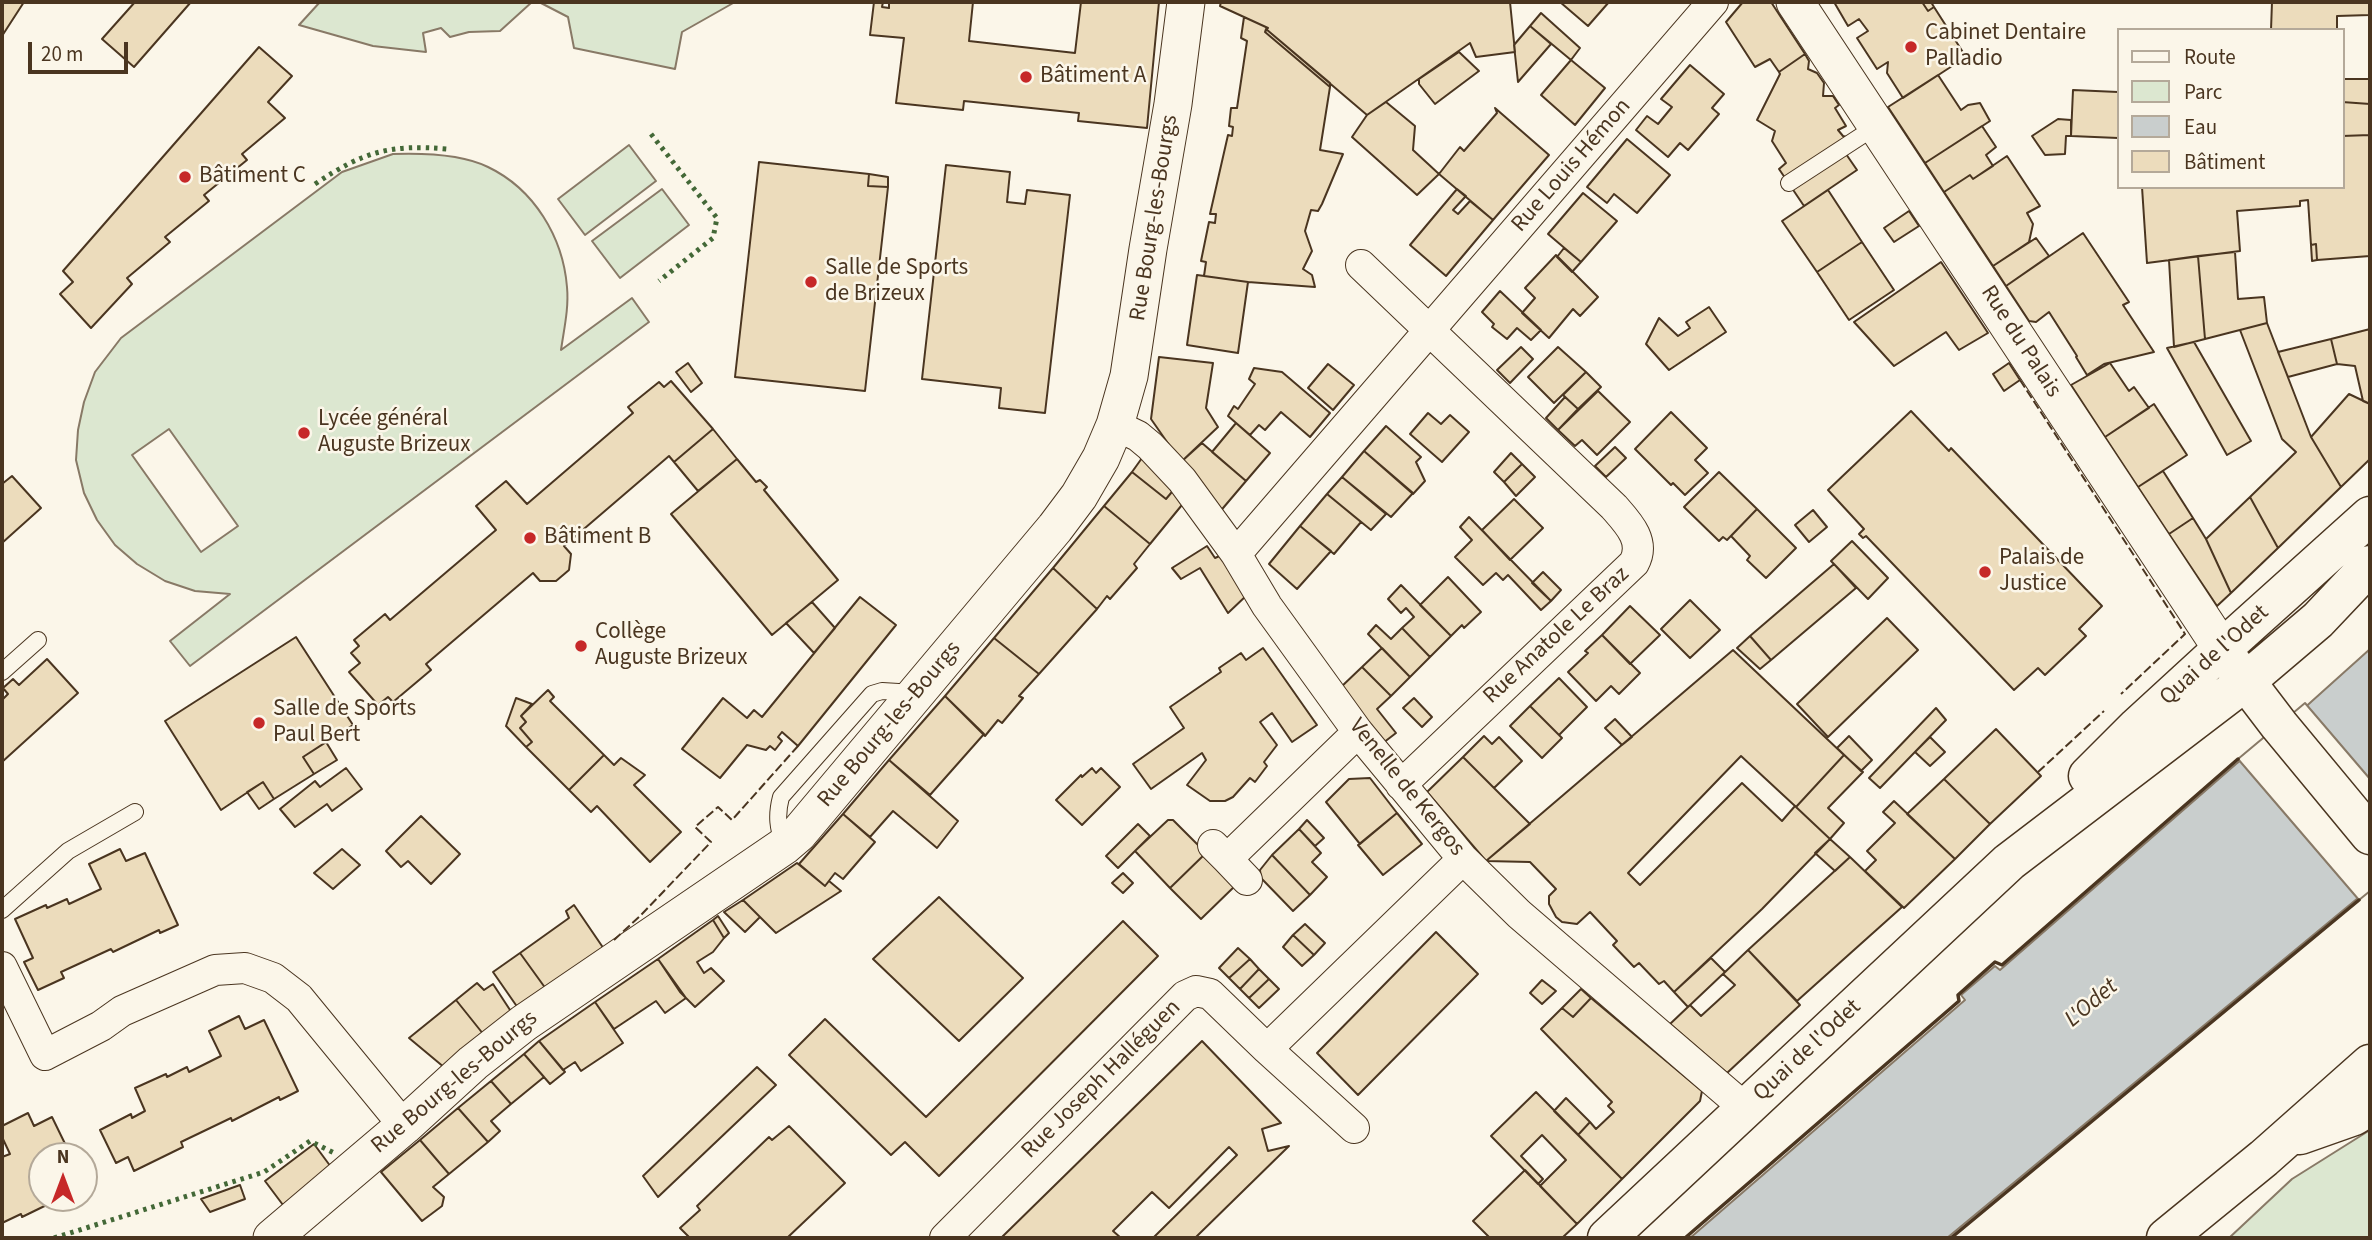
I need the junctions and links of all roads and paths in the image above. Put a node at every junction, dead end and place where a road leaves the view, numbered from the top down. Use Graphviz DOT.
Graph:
graph roads {
  1 [pos="1186,2"];
  2 [pos="1713,2"];
  3 [pos="1795,2"];
  4 [pos="1878,125"];
  5 [pos="1789,183"];
  6 [pos="1361,265"];
  7 [pos="1431,330"];
  8 [pos="1115,425"];
  9 [pos="2370,516"];
  10 [pos="1236,554"];
  11 [pos="2370,565"];
  12 [pos="38,640"];
  13 [pos="2222,649"];
  14 [pos="2,672"];
  15 [pos="2245,682"];
  16 [pos="1358,732"];
  17 [pos="1401,785"];
  18 [pos="135,812"];
  19 [pos="2370,835"];
  20 [pos="1463,859"];
  21 [pos="2009,862"];
  22 [pos="1247,880"];
  23 [pos="2,910"];
  24 [pos="2,967"];
  25 [pos="1267,1049"];
  26 [pos="2370,1064"];
  27 [pos="2370,1106"];
  28 [pos="1746,1109"];
  29 [pos="404,1126"];
  30 [pos="1353,1128"];
  31 [pos="2284,1140"];
  32 [pos="272,1238"];
  33 [pos="945,1238"];
  34 [pos="1607,1238"];
  35 [pos="2166,1238"];
  1 -- 8 [label="street, Rue Bourg-les-Bourgs"];
  2 -- 7 [label="street, Rue Louis Hémon"];
  3 -- 4 [label="street, Rue du Palais"];
  4 -- 5 [label="lane"];
  4 -- 13 [label="street, Rue du Palais"];
  6 -- 7 [label="street"];
  7 -- 10 [label="street, Rue Louis Hémon"];
  7 -- 17 [label="street, Rue Anatole Le Braz"];
  8 -- 10 [label="street, Venelle de Kergos"];
  8 -- 29 [label="street, Rue Bourg-les-Bourgs"];
  9 -- 13 [label="main road, Quai de l'Odet"];
  10 -- 16 [label="street, Venelle de Kergos"];
  11 -- 15 [label="main road, Quai de l'Odet"];
  12 -- 14 [label="lane"];
  13 -- 15 [label="main road, Rue du Palais"];
  13 -- 21 [label="main road, Quai de l'Odet"];
  15 -- 19 [label="main road, Rue du Palais"];
  15 -- 21 [label="main road, Quai de l'Odet"];
  16 -- 17 [label="street, Venelle de Kergos"];
  16 -- 22 [label="street"];
  17 -- 20 [label="street, Venelle de Kergos"];
  18 -- 23 [label="lane"];
  20 -- 25 [label="street"];
  20 -- 28 [label="street, Venelle de Kergos"];
  21 -- 28 [label="main road, Quai de l'Odet"];
  24 -- 29 [label="street"];
  25 -- 30 [label="street, Rue Joseph Halléguen"];
  25 -- 33 [label="street, Rue Joseph Halléguen"];
  26 -- 31 [label="main road"];
  27 -- 31 [label="main road"];
  28 -- 34 [label="main road, Quai de l'Odet"];
  29 -- 32 [label="street, Rue Bourg-les-Bourgs"];
  31 -- 35 [label="main road"];
}
